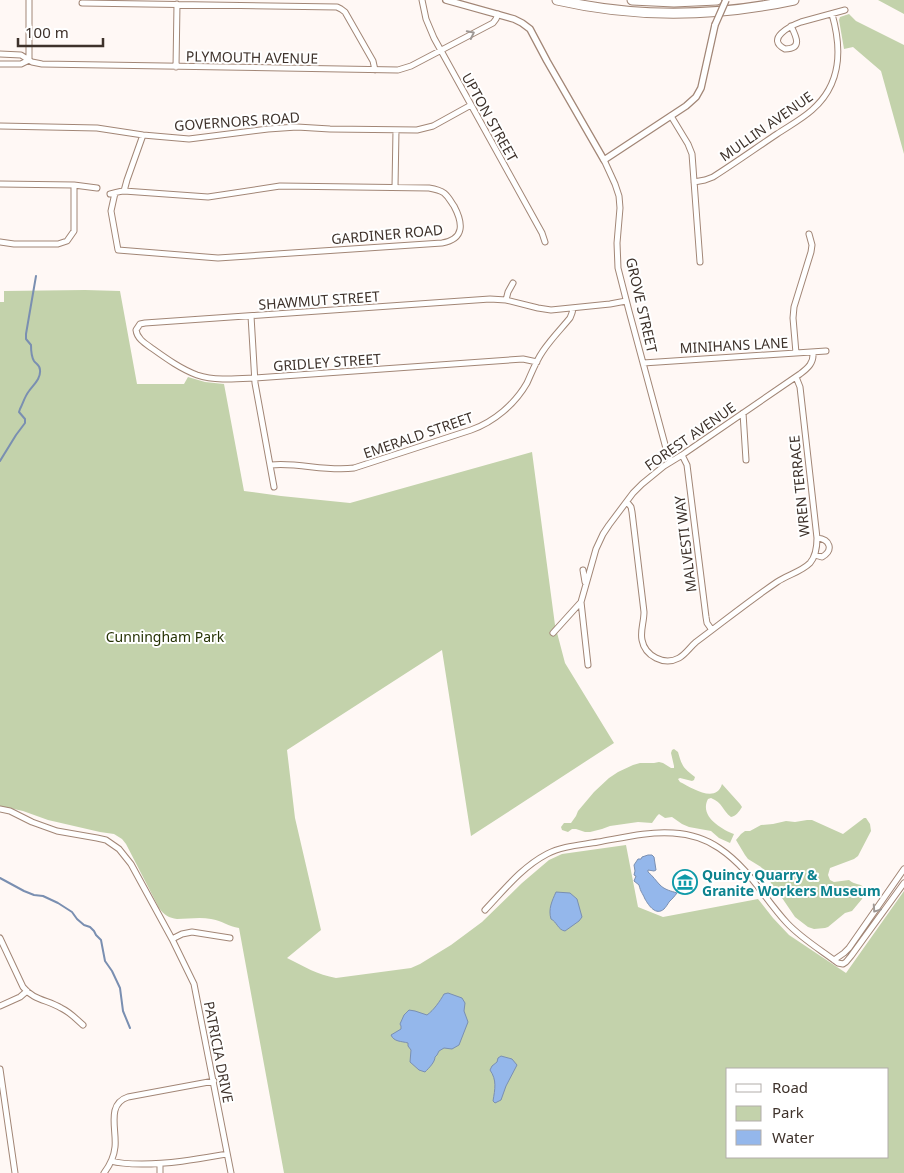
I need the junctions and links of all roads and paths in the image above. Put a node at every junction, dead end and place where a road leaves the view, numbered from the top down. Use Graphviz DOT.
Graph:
graph roads {
  1 [pos="29,0"];
  2 [pos="422,0"];
  3 [pos="446,0"];
  4 [pos="557,0"];
  5 [pos="584,0"];
  6 [pos="632,0"];
  7 [pos="717,0"];
  8 [pos="726,0"];
  9 [pos="770,0"];
  10 [pos="794,0"];
  11 [pos="82,2"];
  12 [pos="177,4"];
  13 [pos="845,10"];
  14 [pos="498,14"];
  15 [pos="832,14"];
  16 [pos="791,26"];
  17 [pos="440,50"];
  18 [pos="0,54"];
  19 [pos="29,60"];
  20 [pos="0,64"];
  21 [pos="176,66"];
  22 [pos="375,70"];
  23 [pos="471,105"];
  24 [pos="671,116"];
  25 [pos="0,126"];
  26 [pos="396,130"];
  27 [pos="143,135"];
  28 [pos="604,160"];
  29 [pos="694,182"];
  30 [pos="0,184"];
  31 [pos="74,185"];
  32 [pos="395,187"];
  33 [pos="97,188"];
  34 [pos="124,191"];
  35 [pos="809,234"];
  36 [pos="0,242"];
  37 [pos="545,242"];
  38 [pos="700,262"];
  39 [pos="513,283"];
  40 [pos="506,300"];
  41 [pos="626,300"];
  42 [pos="572,308"];
  43 [pos="251,316"];
  44 [pos="136,330"];
  45 [pos="826,351"];
  46 [pos="813,352"];
  47 [pos="796,353"];
  48 [pos="537,362"];
  49 [pos="643,363"];
  50 [pos="796,377"];
  51 [pos="255,378"];
  52 [pos="743,413"];
  53 [pos="682,455"];
  54 [pos="746,460"];
  55 [pos="672,461"];
  56 [pos="271,466"];
  57 [pos="274,487"];
  58 [pos="627,502"];
  59 [pos="817,538"];
  60 [pos="815,555"];
  61 [pos="583,570"];
  62 [pos="585,585"];
  63 [pos="581,602"];
  64 [pos="712,630"];
  65 [pos="553,633"];
  66 [pos="588,665"];
  67 [pos="0,809"];
  68 [pos="904,869"];
  69 [pos="904,883"];
  70 [pos="485,910"];
  71 [pos="0,938"];
  72 [pos="230,938"];
  73 [pos="172,939"];
  74 [pos="834,960"];
  75 [pos="27,991"];
  76 [pos="0,1006"];
  77 [pos="83,1025"];
  78 [pos="0,1069"];
  79 [pos="214,1081"];
  80 [pos="227,1154"];
  81 [pos="111,1161"];
  82 [pos="160,1164"];
  83 [pos="15,1173"];
  84 [pos="104,1173"];
  85 [pos="160,1173"];
  86 [pos="231,1173"];
  1 -- 19 [label="street"];
  2 -- 17 [label="street, UPTON STREET"];
  3 -- 14 [label="street"];
  4 -- 10 [label="highway"];
  5 -- 9 [label="highway"];
  6 -- 7 [label="highway"];
  8 -- 24 [label="street, bridge"];
  11 -- 12 [label="street"];
  12 -- 21 [label="street"];
  12 -- 22 [label="street"];
  13 -- 15 [label="street"];
  17 -- 14 [label="street, PLYMOUTH AVENUE, one-way"];
  14 -- 28 [label="street, GROVE STREET"];
  15 -- 16 [label="street"];
  15 -- 29 [label="street, MULLIN AVENUE"];
  16 -- 16 [label="street"];
  17 -- 22 [label="street, PLYMOUTH AVENUE"];
  17 -- 23 [label="street, UPTON STREET"];
  18 -- 19 [label="street, PLYMOUTH AVENUE"];
  19 -- 20 [label="street, PLYMOUTH AVENUE"];
  19 -- 21 [label="street, PLYMOUTH AVENUE"];
  21 -- 22 [label="street, PLYMOUTH AVENUE"];
  23 -- 26 [label="street, GOVERNORS ROAD"];
  23 -- 37 [label="street, UPTON STREET"];
  24 -- 28 [label="street"];
  24 -- 29 [label="street"];
  25 -- 27 [label="street, GOVERNORS ROAD"];
  26 -- 27 [label="street, GOVERNORS ROAD"];
  26 -- 32 [label="street"];
  27 -- 34 [label="street"];
  28 -- 41 [label="street, GROVE STREET"];
  29 -- 38 [label="street"];
  30 -- 31 [label="street"];
  31 -- 33 [label="street"];
  31 -- 36 [label="street"];
  32 -- 34 [label="street, GARDINER ROAD"];
  32 -- 34 [label="street, GARDINER ROAD"];
  35 -- 47 [label="street"];
  39 -- 40 [label="street"];
  40 -- 42 [label="street, SHAWMUT STREET"];
  40 -- 43 [label="street, SHAWMUT STREET"];
  41 -- 42 [label="street, SHAWMUT STREET"];
  41 -- 49 [label="street, GROVE STREET"];
  42 -- 48 [label="street, EMERALD STREET"];
  43 -- 44 [label="street, SHAWMUT STREET"];
  43 -- 51 [label="street"];
  44 -- 51 [label="street, GRIDLEY STREET"];
  45 -- 46 [label="street, MINIHANS LANE"];
  46 -- 47 [label="street, MINIHANS LANE"];
  46 -- 50 [label="street, FOREST AVENUE"];
  47 -- 49 [label="street, MINIHANS LANE"];
  48 -- 51 [label="street, GRIDLEY STREET"];
  48 -- 56 [label="street, EMERALD STREET"];
  49 -- 55 [label="street, GROVE STREET"];
  50 -- 52 [label="street, FOREST AVENUE"];
  50 -- 59 [label="street, WREN TERRACE"];
  51 -- 56 [label="street"];
  52 -- 53 [label="street, FOREST AVENUE"];
  52 -- 54 [label="street"];
  53 -- 55 [label="street, FOREST AVENUE"];
  53 -- 64 [label="street, MALVESTI WAY"];
  55 -- 58 [label="street, FOREST AVENUE"];
  56 -- 57 [label="street"];
  58 -- 62 [label="street, FOREST AVENUE"];
  58 -- 64 [label="street, WREN TERRACE"];
  59 -- 60 [label="street, WREN TERRACE"];
  59 -- 60 [label="street"];
  60 -- 64 [label="street, WREN TERRACE"];
  61 -- 62 [label="street"];
  62 -- 63 [label="street, FOREST AVENUE"];
  63 -- 65 [label="street, FOREST AVENUE"];
  63 -- 66 [label="street"];
  67 -- 73 [label="street, PATRICIA DRIVE"];
  68 -- 74 [label="street, one-way"];
  69 -- 74 [label="street"];
  70 -- 74 [label="street"];
  71 -- 75 [label="street"];
  72 -- 73 [label="street"];
  73 -- 79 [label="street, PATRICIA DRIVE"];
  75 -- 76 [label="street"];
  75 -- 77 [label="street"];
  78 -- 83 [label="street"];
  79 -- 80 [label="street, PATRICIA DRIVE"];
  79 -- 81 [label="street"];
  80 -- 82 [label="street"];
  80 -- 86 [label="street, PATRICIA DRIVE"];
  81 -- 82 [label="street"];
  81 -- 84 [label="street"];
  82 -- 85 [label="street"];
}
